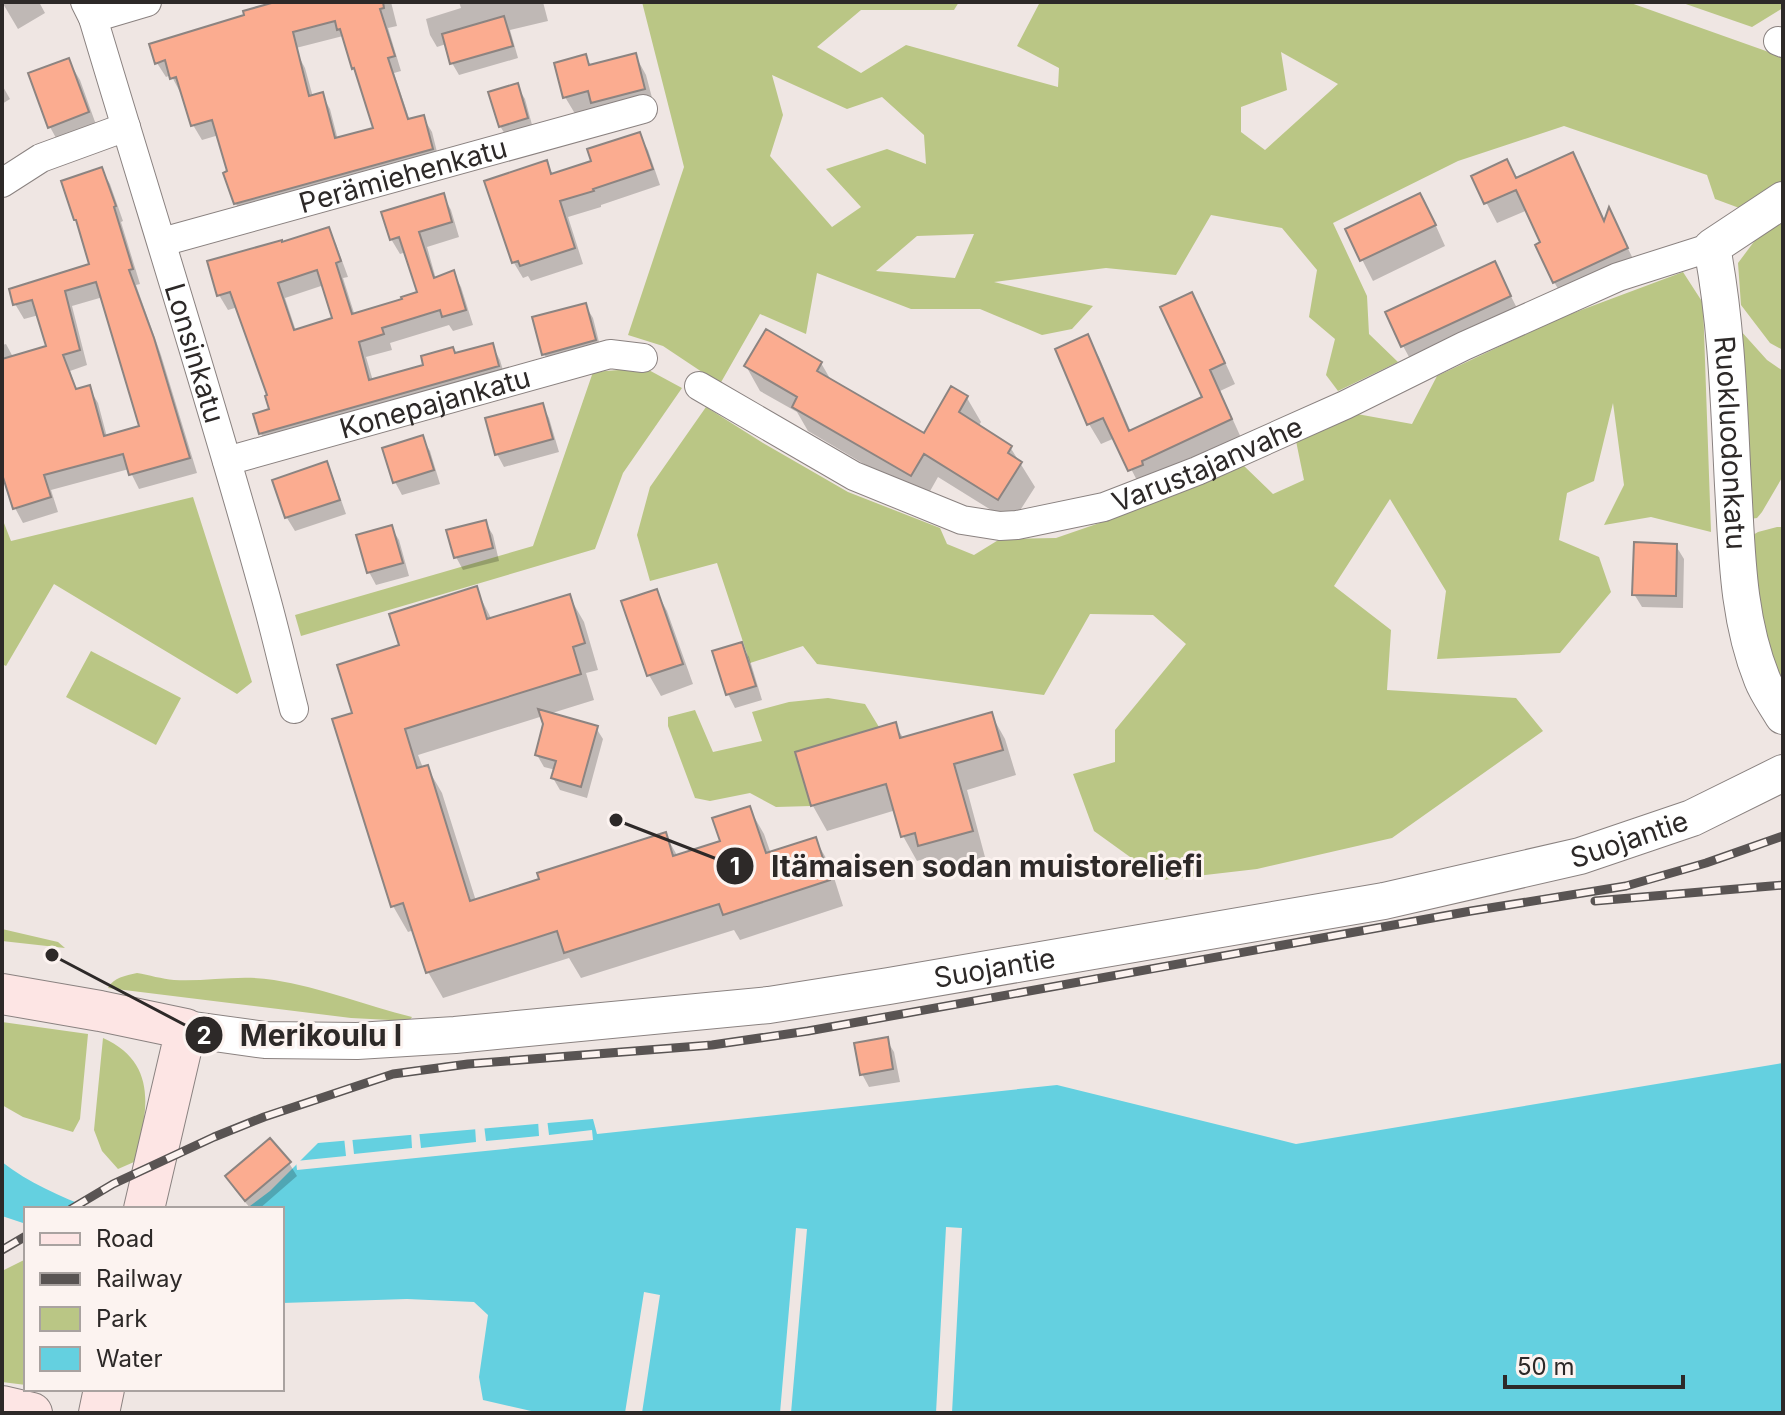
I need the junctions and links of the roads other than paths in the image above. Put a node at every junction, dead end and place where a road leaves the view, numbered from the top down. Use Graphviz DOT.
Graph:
graph roads {
  1 [pos="147,2"];
  2 [pos="89,10"];
  3 [pos="643,109"];
  4 [pos="126,127"];
  5 [pos="2,183"];
  6 [pos="1783,200"];
  7 [pos="162,242"];
  8 [pos="1712,247"];
  9 [pos="643,358"];
  10 [pos="699,386"];
  11 [pos="227,461"];
  12 [pos="294,709"];
  13 [pos="1783,716"];
  14 [pos="1783,773"];
  15 [pos="2,994"];
  16 [pos="186,1029"];
  17 [pos="145,1207"];
  18 [pos="104,1391"];
  19 [pos="2,1406"];
  20 [pos="32,1413"];
  21 [pos="99,1413"];
  1 -- 2 [label="street"];
  2 -- 4 [label="street, Lonsinkatu"];
  3 -- 7 [label="street, Perämiehenkatu"];
  4 -- 5 [label="street"];
  4 -- 7 [label="street, Lonsinkatu"];
  6 -- 8 [label="street"];
  7 -- 11 [label="street, Lonsinkatu"];
  8 -- 10 [label="street, Varustajanvahe"];
  8 -- 13 [label="street, Ruokluodonkatu"];
  9 -- 11 [label="street, Konepajankatu"];
  11 -- 12 [label="street, Lonsinkatu"];
  14 -- 16 [label="street, Suojantie"];
  15 -- 16 [label="main road"];
  16 -- 17 [label="main road"];
  18 -- 21 [label="main road"];
  19 -- 20 [label="main road"];
}
